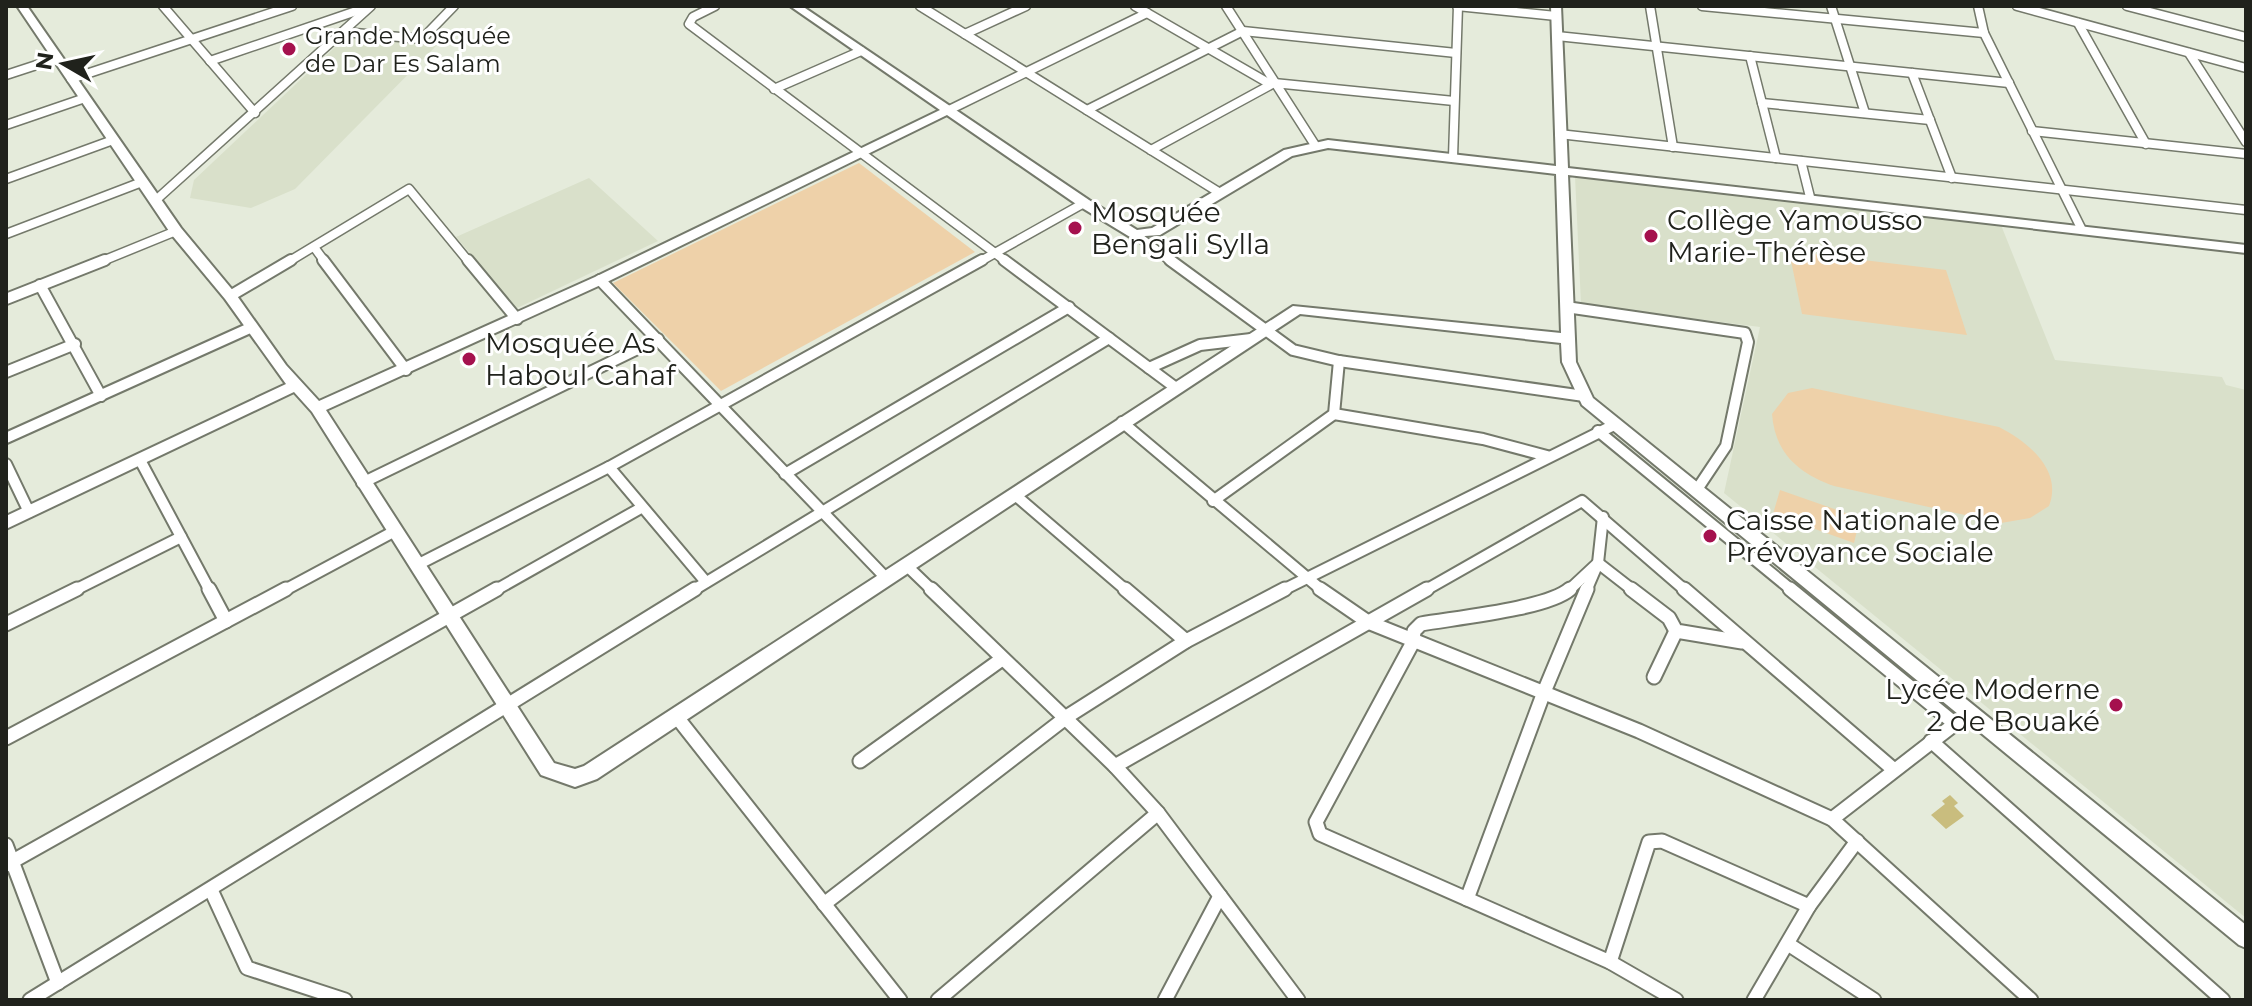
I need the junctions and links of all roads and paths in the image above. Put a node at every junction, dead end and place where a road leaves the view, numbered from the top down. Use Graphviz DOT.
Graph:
graph roads {
  1 [pos="22,6"];
  2 [pos="163,6"];
  3 [pos="292,6"];
  4 [pos="371,6"];
  5 [pos="454,6"];
  6 [pos="715,6"];
  7 [pos="795,6"];
  8 [pos="920,6"];
  9 [pos="1026,6"];
  10 [pos="1135,6"];
  11 [pos="1226,6"];
  12 [pos="1458,6"];
  13 [pos="1650,6"];
  14 [pos="1702,6"];
  15 [pos="1831,6"];
  16 [pos="1978,6"];
  17 [pos="2017,6"];
  18 [pos="2127,6"];
  19 [pos="1743,8"];
  20 [pos="1556,11"];
  21 [pos="1147,13"];
  22 [pos="1835,19"];
  23 [pos="2078,23"];
  24 [pos="1243,31"];
  25 [pos="344,32"];
  26 [pos="1984,33"];
  27 [pos="965,34"];
  28 [pos="1557,36"];
  29 [pos="2246,37"];
  30 [pos="189,40"];
  31 [pos="1657,46"];
  32 [pos="1209,47"];
  33 [pos="861,51"];
  34 [pos="1456,53"];
  35 [pos="2189,53"];
  36 [pos="1750,56"];
  37 [pos="58,58"];
  38 [pos="210,61"];
  39 [pos="1849,66"];
  40 [pos="2246,68"];
  41 [pos="1025,70"];
  42 [pos="1912,73"];
  43 [pos="6,75"];
  44 [pos="71,79"];
  45 [pos="2009,83"];
  46 [pos="1272,84"];
  47 [pos="774,89"];
  48 [pos="85,98"];
  49 [pos="1454,101"];
  50 [pos="1762,103"];
  51 [pos="949,110"];
  52 [pos="1087,110"];
  53 [pos="255,113"];
  54 [pos="1865,113"];
  55 [pos="1930,120"];
  56 [pos="6,125"];
  57 [pos="2032,131"];
  58 [pos="1559,134"];
  59 [pos="113,140"];
  60 [pos="2246,142"];
  61 [pos="2146,144"];
  62 [pos="1315,145"];
  63 [pos="1673,147"];
  64 [pos="1151,150"];
  65 [pos="862,153"];
  66 [pos="2246,154"];
  67 [pos="1453,157"];
  68 [pos="1776,158"];
  69 [pos="1801,161"];
  70 [pos="1561,169"];
  71 [pos="1952,178"];
  72 [pos="6,179"];
  73 [pos="142,182"];
  74 [pos="2063,191"];
  75 [pos="1220,193"];
  76 [pos="1810,197"];
  77 [pos="156,200"];
  78 [pos="1084,203"];
  79 [pos="2246,210"];
  80 [pos="2081,228"];
  81 [pos="176,231"];
  82 [pos="6,234"];
  83 [pos="1135,234"];
  84 [pos="314,247"];
  85 [pos="2246,249"];
  86 [pos="996,253"];
  87 [pos="600,280"];
  88 [pos="40,285"];
  89 [pos="230,296"];
  90 [pos="6,299"];
  91 [pos="1069,307"];
  92 [pos="1566,307"];
  93 [pos="517,319"];
  94 [pos="252,327"];
  95 [pos="1260,335"];
  96 [pos="1109,338"];
  97 [pos="658,339"];
  98 [pos="1568,339"];
  99 [pos="75,344"];
  100 [pos="1339,361"];
  101 [pos="1149,368"];
  102 [pos="406,370"];
  103 [pos="6,372"];
  104 [pos="296,385"];
  105 [pos="1176,388"];
  106 [pos="101,396"];
  107 [pos="1584,396"];
  108 [pos="723,405"];
  109 [pos="317,408"];
  110 [pos="1334,414"];
  111 [pos="1122,422"];
  112 [pos="1606,428"];
  113 [pos="6,438"];
  114 [pos="1547,456"];
  115 [pos="140,460"];
  116 [pos="6,464"];
  117 [pos="609,467"];
  118 [pos="785,474"];
  119 [pos="362,483"];
  120 [pos="1696,491"];
  121 [pos="1014,494"];
  122 [pos="1213,501"];
  123 [pos="641,508"];
  124 [pos="29,512"];
  125 [pos="822,512"];
  126 [pos="1603,517"];
  127 [pos="6,523"];
  128 [pos="393,532"];
  129 [pos="181,537"];
  130 [pos="1598,563"];
  131 [pos="417,565"];
  132 [pos="906,565"];
  133 [pos="886,578"];
  134 [pos="1305,578"];
  135 [pos="706,582"];
  136 [pos="451,616"];
  137 [pos="226,621"];
  138 [pos="1368,622"];
  139 [pos="6,624"];
  140 [pos="1676,631"];
  141 [pos="1186,641"];
  142 [pos="1413,642"];
  143 [pos="1742,642"];
  144 [pos="1002,659"];
  145 [pos="1654,677"];
  146 [pos="1544,692"];
  147 [pos="505,705"];
  148 [pos="1969,713"];
  149 [pos="676,716"];
  150 [pos="1068,716"];
  151 [pos="1954,723"];
  152 [pos="6,738"];
  153 [pos="1931,741"];
  154 [pos="860,761"];
  155 [pos="1115,766"];
  156 [pos="1893,769"];
  157 [pos="1158,813"];
  158 [pos="1832,819"];
  159 [pos="1857,841"];
  160 [pos="6,845"];
  161 [pos="10,863"];
  162 [pos="211,890"];
  163 [pos="1220,896"];
  164 [pos="1467,899"];
  165 [pos="824,904"];
  166 [pos="1809,906"];
  167 [pos="2246,938"];
  168 [pos="1788,944"];
  169 [pos="1610,962"];
  170 [pos="58,983"];
  171 [pos="30,1000"];
  172 [pos="345,1000"];
  173 [pos="900,1000"];
  174 [pos="938,1000"];
  175 [pos="1165,1000"];
  176 [pos="1298,1000"];
  177 [pos="1676,1000"];
  178 [pos="1754,1000"];
  179 [pos="1874,1000"];
  180 [pos="2031,1000"];
  181 [pos="2223,1000"];
  1 -- 37 [label="street"];
  2 -- 30 [label="street"];
  3 -- 30 [label="street"];
  4 -- 25 [label="street"];
  4 -- 38 [label="street"];
  5 -- 25 [label="street"];
  6 -- 47 [label="street"];
  7 -- 33 [label="street"];
  8 -- 27 [label="street"];
  9 -- 27 [label="street"];
  10 -- 21 [label="street"];
  11 -- 24 [label="street"];
  12 -- 20 [label="street"];
  12 -- 34 [label="street"];
  13 -- 31 [label="street"];
  14 -- 19 [label="street"];
  15 -- 22 [label="street"];
  16 -- 26 [label="street"];
  17 -- 23 [label="street"];
  18 -- 29 [label="street"];
  19 -- 22 [label="street"];
  20 -- 28 [label="street"];
  21 -- 32 [label="street"];
  21 -- 41 [label="street"];
  22 -- 26 [label="street"];
  22 -- 39 [label="street"];
  23 -- 35 [label="street"];
  23 -- 61 [label="street"];
  24 -- 32 [label="street"];
  24 -- 34 [label="street"];
  24 -- 46 [label="street"];
  25 -- 53 [label="street"];
  26 -- 45 [label="street"];
  27 -- 41 [label="street"];
  28 -- 31 [label="street"];
  28 -- 58 [label="street"];
  30 -- 38 [label="street"];
  30 -- 44 [label="street"];
  31 -- 36 [label="street"];
  31 -- 63 [label="street"];
  32 -- 46 [label="street"];
  32 -- 52 [label="street"];
  33 -- 47 [label="street"];
  33 -- 51 [label="street"];
  34 -- 49 [label="street"];
  35 -- 40 [label="street"];
  35 -- 60 [label="street"];
  36 -- 39 [label="street"];
  36 -- 50 [label="street"];
  37 -- 43 [label="street"];
  37 -- 44 [label="street"];
  38 -- 53 [label="street"];
  39 -- 42 [label="street"];
  39 -- 54 [label="street"];
  41 -- 51 [label="street"];
  41 -- 52 [label="street"];
  42 -- 45 [label="street"];
  42 -- 55 [label="street"];
  44 -- 48 [label="street"];
  45 -- 57 [label="street"];
  46 -- 49 [label="street"];
  46 -- 62 [label="street"];
  46 -- 64 [label="street"];
  47 -- 65 [label="street"];
  48 -- 56 [label="street"];
  48 -- 59 [label="street"];
  49 -- 67 [label="street"];
  50 -- 54 [label="street"];
  50 -- 68 [label="street"];
  51 -- 65 [label="street"];
  51 -- 78 [label="street"];
  52 -- 64 [label="street"];
  53 -- 77 [label="street"];
  54 -- 55 [label="street"];
  55 -- 71 [label="street"];
  57 -- 61 [label="street"];
  57 -- 74 [label="street"];
  58 -- 63 [label="street"];
  58 -- 70 [label="street"];
  59 -- 72 [label="street"];
  59 -- 73 [label="street"];
  61 -- 66 [label="street"];
  62 -- 67 [label="street"];
  62 -- 75 [label="street"];
  63 -- 68 [label="street"];
  64 -- 75 [label="street"];
  65 -- 86 [label="street"];
  65 -- 87 [label="street"];
  67 -- 70 [label="street"];
  68 -- 69 [label="street"];
  69 -- 71 [label="street"];
  69 -- 76 [label="street"];
  70 -- 76 [label="street"];
  70 -- 92 [label="street"];
  71 -- 74 [label="street"];
  73 -- 77 [label="street"];
  73 -- 82 [label="street"];
  74 -- 79 [label="street"];
  74 -- 80 [label="street"];
  75 -- 83 [label="street"];
  76 -- 80 [label="street"];
  77 -- 81 [label="street"];
  78 -- 83 [label="street"];
  78 -- 86 [label="street"];
  80 -- 85 [label="street"];
  81 -- 88 [label="street"];
  81 -- 89 [label="street"];
  83 -- 95 [label="street"];
  84 -- 89 [label="street"];
  84 -- 93 [label="street"];
  84 -- 102 [label="street"];
  86 -- 91 [label="street"];
  86 -- 108 [label="street"];
  87 -- 93 [label="street"];
  87 -- 97 [label="street"];
  88 -- 90 [label="street"];
  88 -- 99 [label="street"];
  89 -- 94 [label="street"];
  91 -- 96 [label="street"];
  91 -- 118 [label="street"];
  92 -- 98 [label="street"];
  92 -- 120 [label="street"];
  93 -- 102 [label="street"];
  94 -- 104 [label="street"];
  94 -- 106 [label="street"];
  95 -- 98 [label="street"];
  95 -- 100 [label="street"];
  95 -- 101 [label="street"];
  95 -- 105 [label="street"];
  96 -- 101 [label="street"];
  96 -- 125 [label="street"];
  97 -- 108 [label="street"];
  97 -- 119 [label="street"];
  98 -- 107 [label="street"];
  99 -- 103 [label="street"];
  99 -- 106 [label="street"];
  100 -- 107 [label="street"];
  100 -- 110 [label="street"];
  101 -- 105 [label="street"];
  102 -- 109 [label="street"];
  104 -- 109 [label="street"];
  104 -- 115 [label="street"];
  105 -- 111 [label="street"];
  106 -- 113 [label="street"];
  107 -- 112 [label="street"];
  108 -- 117 [label="street"];
  108 -- 118 [label="street"];
  109 -- 119 [label="street"];
  110 -- 114 [label="street"];
  110 -- 122 [label="street"];
  111 -- 121 [label="street"];
  111 -- 122 [label="street"];
  112 -- 114 [label="street"];
  112 -- 120 [label="street"];
  112 -- 151 [label="street"];
  114 -- 134 [label="street"];
  115 -- 124 [label="street"];
  115 -- 129 [label="street"];
  116 -- 124 [label="street"];
  117 -- 123 [label="street"];
  117 -- 131 [label="street"];
  118 -- 125 [label="street"];
  119 -- 128 [label="street"];
  120 -- 148 [label="street"];
  121 -- 132 [label="street"];
  121 -- 141 [label="street"];
  122 -- 134 [label="street"];
  123 -- 135 [label="street"];
  123 -- 136 [label="street"];
  124 -- 127 [label="street"];
  125 -- 133 [label="street"];
  125 -- 135 [label="street"];
  126 -- 130 [label="street"];
  126 -- 138 [label="street"];
  126 -- 143 [label="street"];
  128 -- 131 [label="street"];
  128 -- 137 [label="street"];
  129 -- 137 [label="street"];
  129 -- 139 [label="street"];
  130 -- 140 [label="street"];
  130 -- 142 [label="street"];
  130 -- 146 [label="street"];
  131 -- 136 [label="street"];
  132 -- 133 [label="street"];
  132 -- 144 [label="street"];
  133 -- 149 [label="street"];
  134 -- 138 [label="street"];
  134 -- 141 [label="street"];
  135 -- 147 [label="street"];
  136 -- 147 [label="street"];
  136 -- 161 [label="street"];
  137 -- 152 [label="street"];
  138 -- 142 [label="street"];
  138 -- 155 [label="street"];
  140 -- 143 [label="street"];
  140 -- 145 [label="street"];
  141 -- 150 [label="street"];
  142 -- 146 [label="street"];
  142 -- 164 [label="street"];
  143 -- 156 [label="street"];
  144 -- 150 [label="street"];
  144 -- 154 [label="street"];
  146 -- 158 [label="street"];
  146 -- 164 [label="street"];
  147 -- 149 [label="street"];
  147 -- 162 [label="street"];
  148 -- 151 [label="street"];
  148 -- 167 [label="street"];
  149 -- 165 [label="street"];
  150 -- 155 [label="street"];
  150 -- 165 [label="street"];
  151 -- 153 [label="street"];
  153 -- 156 [label="street"];
  153 -- 181 [label="street"];
  155 -- 157 [label="street"];
  156 -- 158 [label="street"];
  157 -- 163 [label="street"];
  157 -- 174 [label="street"];
  158 -- 159 [label="street"];
  159 -- 166 [label="street"];
  159 -- 180 [label="street"];
  160 -- 161 [label="street"];
  161 -- 170 [label="street"];
  162 -- 170 [label="street"];
  162 -- 172 [label="street"];
  163 -- 175 [label="street"];
  163 -- 176 [label="street"];
  164 -- 169 [label="street"];
  165 -- 173 [label="street"];
  166 -- 168 [label="street"];
  166 -- 169 [label="street"];
  168 -- 178 [label="street"];
  168 -- 179 [label="street"];
  169 -- 177 [label="street"];
  170 -- 171 [label="street"];
}
